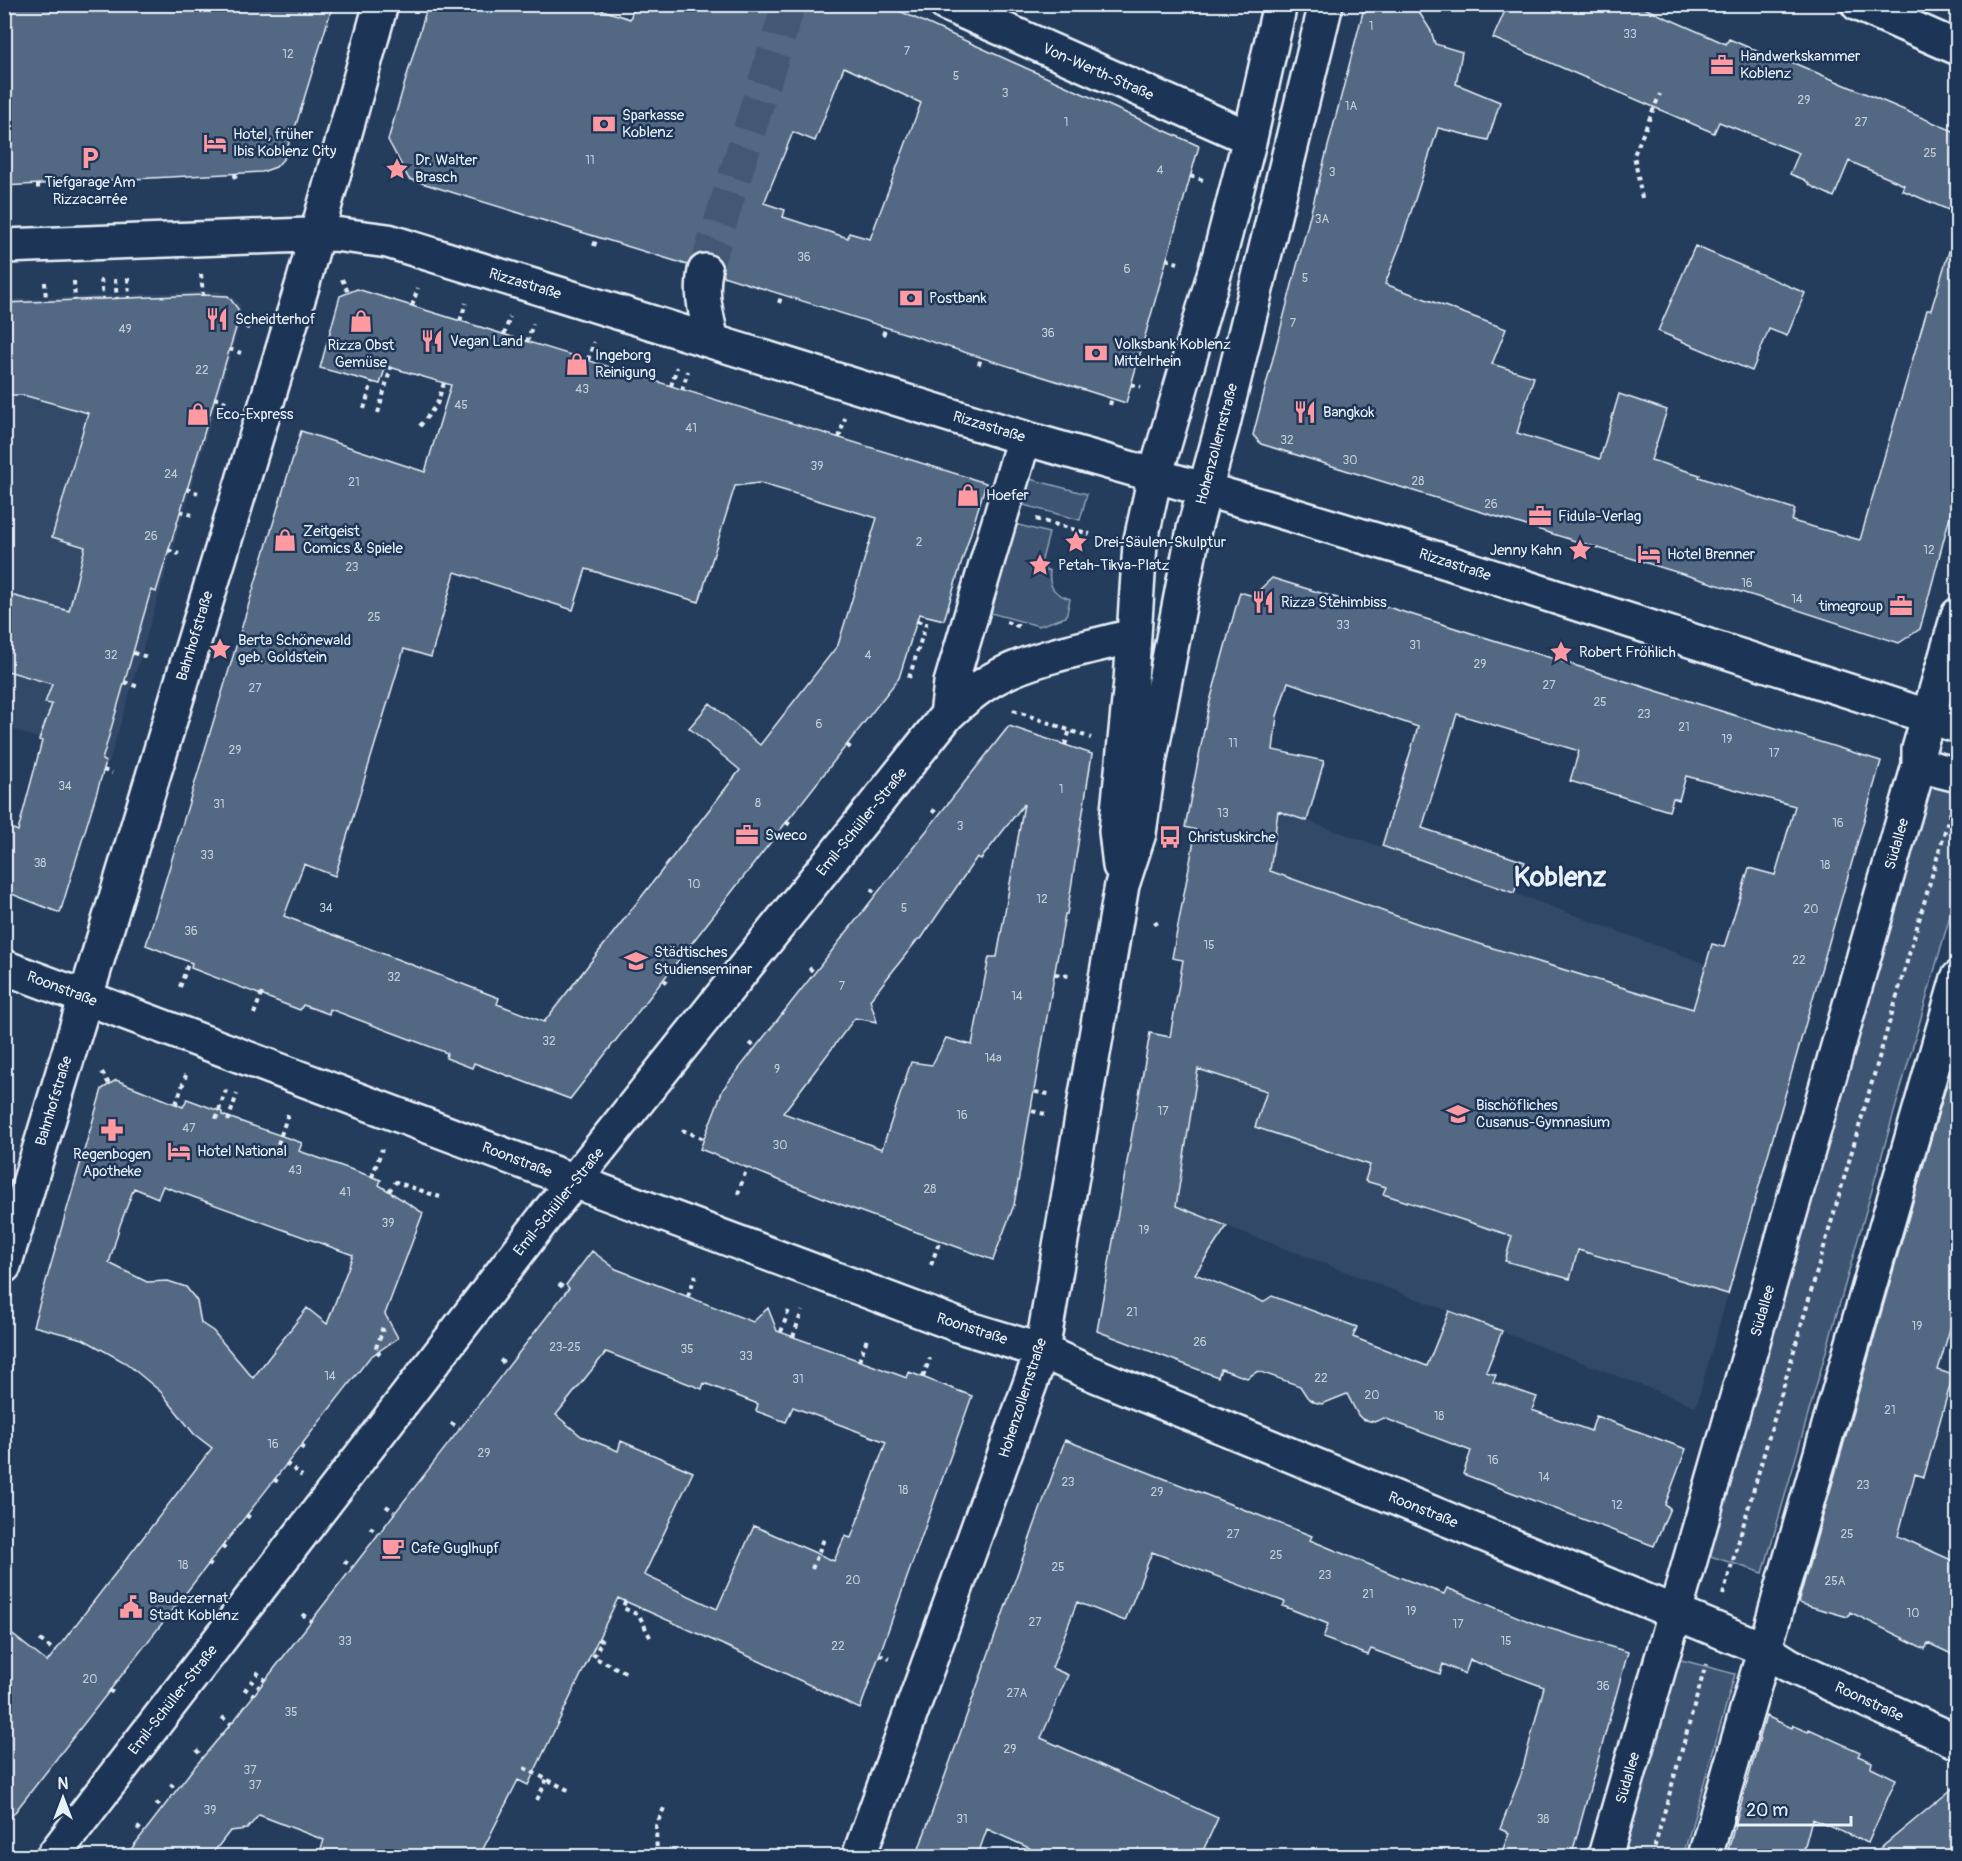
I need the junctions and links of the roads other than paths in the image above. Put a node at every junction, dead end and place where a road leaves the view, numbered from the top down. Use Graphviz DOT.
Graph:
graph roads {
  1 [pos="381,4"];
  2 [pos="946,4"];
  3 [pos="1280,4"];
  4 [pos="1326,4"];
  5 [pos="1858,4"];
  6 [pos="1958,48"];
  7 [pos="1250,138"];
  8 [pos="316,234"];
  9 [pos="4,246"];
  10 [pos="705,271"];
  11 [pos="712,341"];
  12 [pos="1024,438"];
  13 [pos="1155,476"];
  14 [pos="1206,490"];
  15 [pos="1958,615"];
  16 [pos="1133,636"];
  17 [pos="947,715"];
  18 [pos="1943,721"];
  19 [pos="1919,765"];
  20 [pos="1958,775"];
  21 [pos="1122,885"];
  22 [pos="4,967"];
  23 [pos="1958,978"];
  24 [pos="85,997"];
  25 [pos="575,1182"];
  26 [pos="4,1266"];
  27 [pos="1042,1351"];
  28 [pos="1676,1614"];
  29 [pos="1764,1649"];
  30 [pos="1958,1742"];
  31 [pos="53,1857"];
  32 [pos="859,1857"];
  33 [pos="1605,1857"];
  34 [pos="1705,1857"];
  1 -- 8 [label="street, Bahnhofstraße"];
  2 -- 7 [label="street, Von-Werth-Straße"];
  3 -- 7 [label="street, Hohenzollernstraße"];
  4 -- 14 [label="street, Hohenzollernstraße"];
  5 -- 6 [label="street"];
  7 -- 13 [label="street, Hohenzollernstraße"];
  8 -- 9 [label="street, Rizzastraße"];
  8 -- 11 [label="street, Rizzastraße"];
  8 -- 24 [label="street, Bahnhofstraße"];
  10 -- 11 [label="street"];
  11 -- 12 [label="street, Rizzastraße"];
  12 -- 13 [label="street, Rizzastraße"];
  12 -- 17 [label="street"];
  13 -- 14 [label="street, Rizzastraße"];
  13 -- 16 [label="street, Hohenzollernstraße"];
  14 -- 18 [label="street, Rizzastraße"];
  14 -- 21 [label="street, Hohenzollernstraße"];
  15 -- 18 [label="street, Südallee"];
  16 -- 17 [label="street, Emil-Schüller-Straße"];
  16 -- 21 [label="street, Hohenzollernstraße"];
  17 -- 25 [label="street, Emil-Schüller-Straße"];
  18 -- 19 [label="street, Südallee"];
  19 -- 20 [label="street"];
  19 -- 28 [label="street, Südallee"];
  21 -- 27 [label="street, Hohenzollernstraße"];
  22 -- 24 [label="street, Roonstraße"];
  23 -- 29 [label="street"];
  24 -- 25 [label="street, Roonstraße"];
  24 -- 26 [label="street, Bahnhofstraße"];
  25 -- 27 [label="street, Roonstraße"];
  25 -- 31 [label="street, Emil-Schüller-Straße"];
  27 -- 28 [label="street, Roonstraße"];
  27 -- 32 [label="street, Hohenzollernstraße"];
  28 -- 29 [label="street, Roonstraße"];
  28 -- 33 [label="street, Südallee"];
  29 -- 30 [label="street, Roonstraße"];
  29 -- 34 [label="street"];
}
